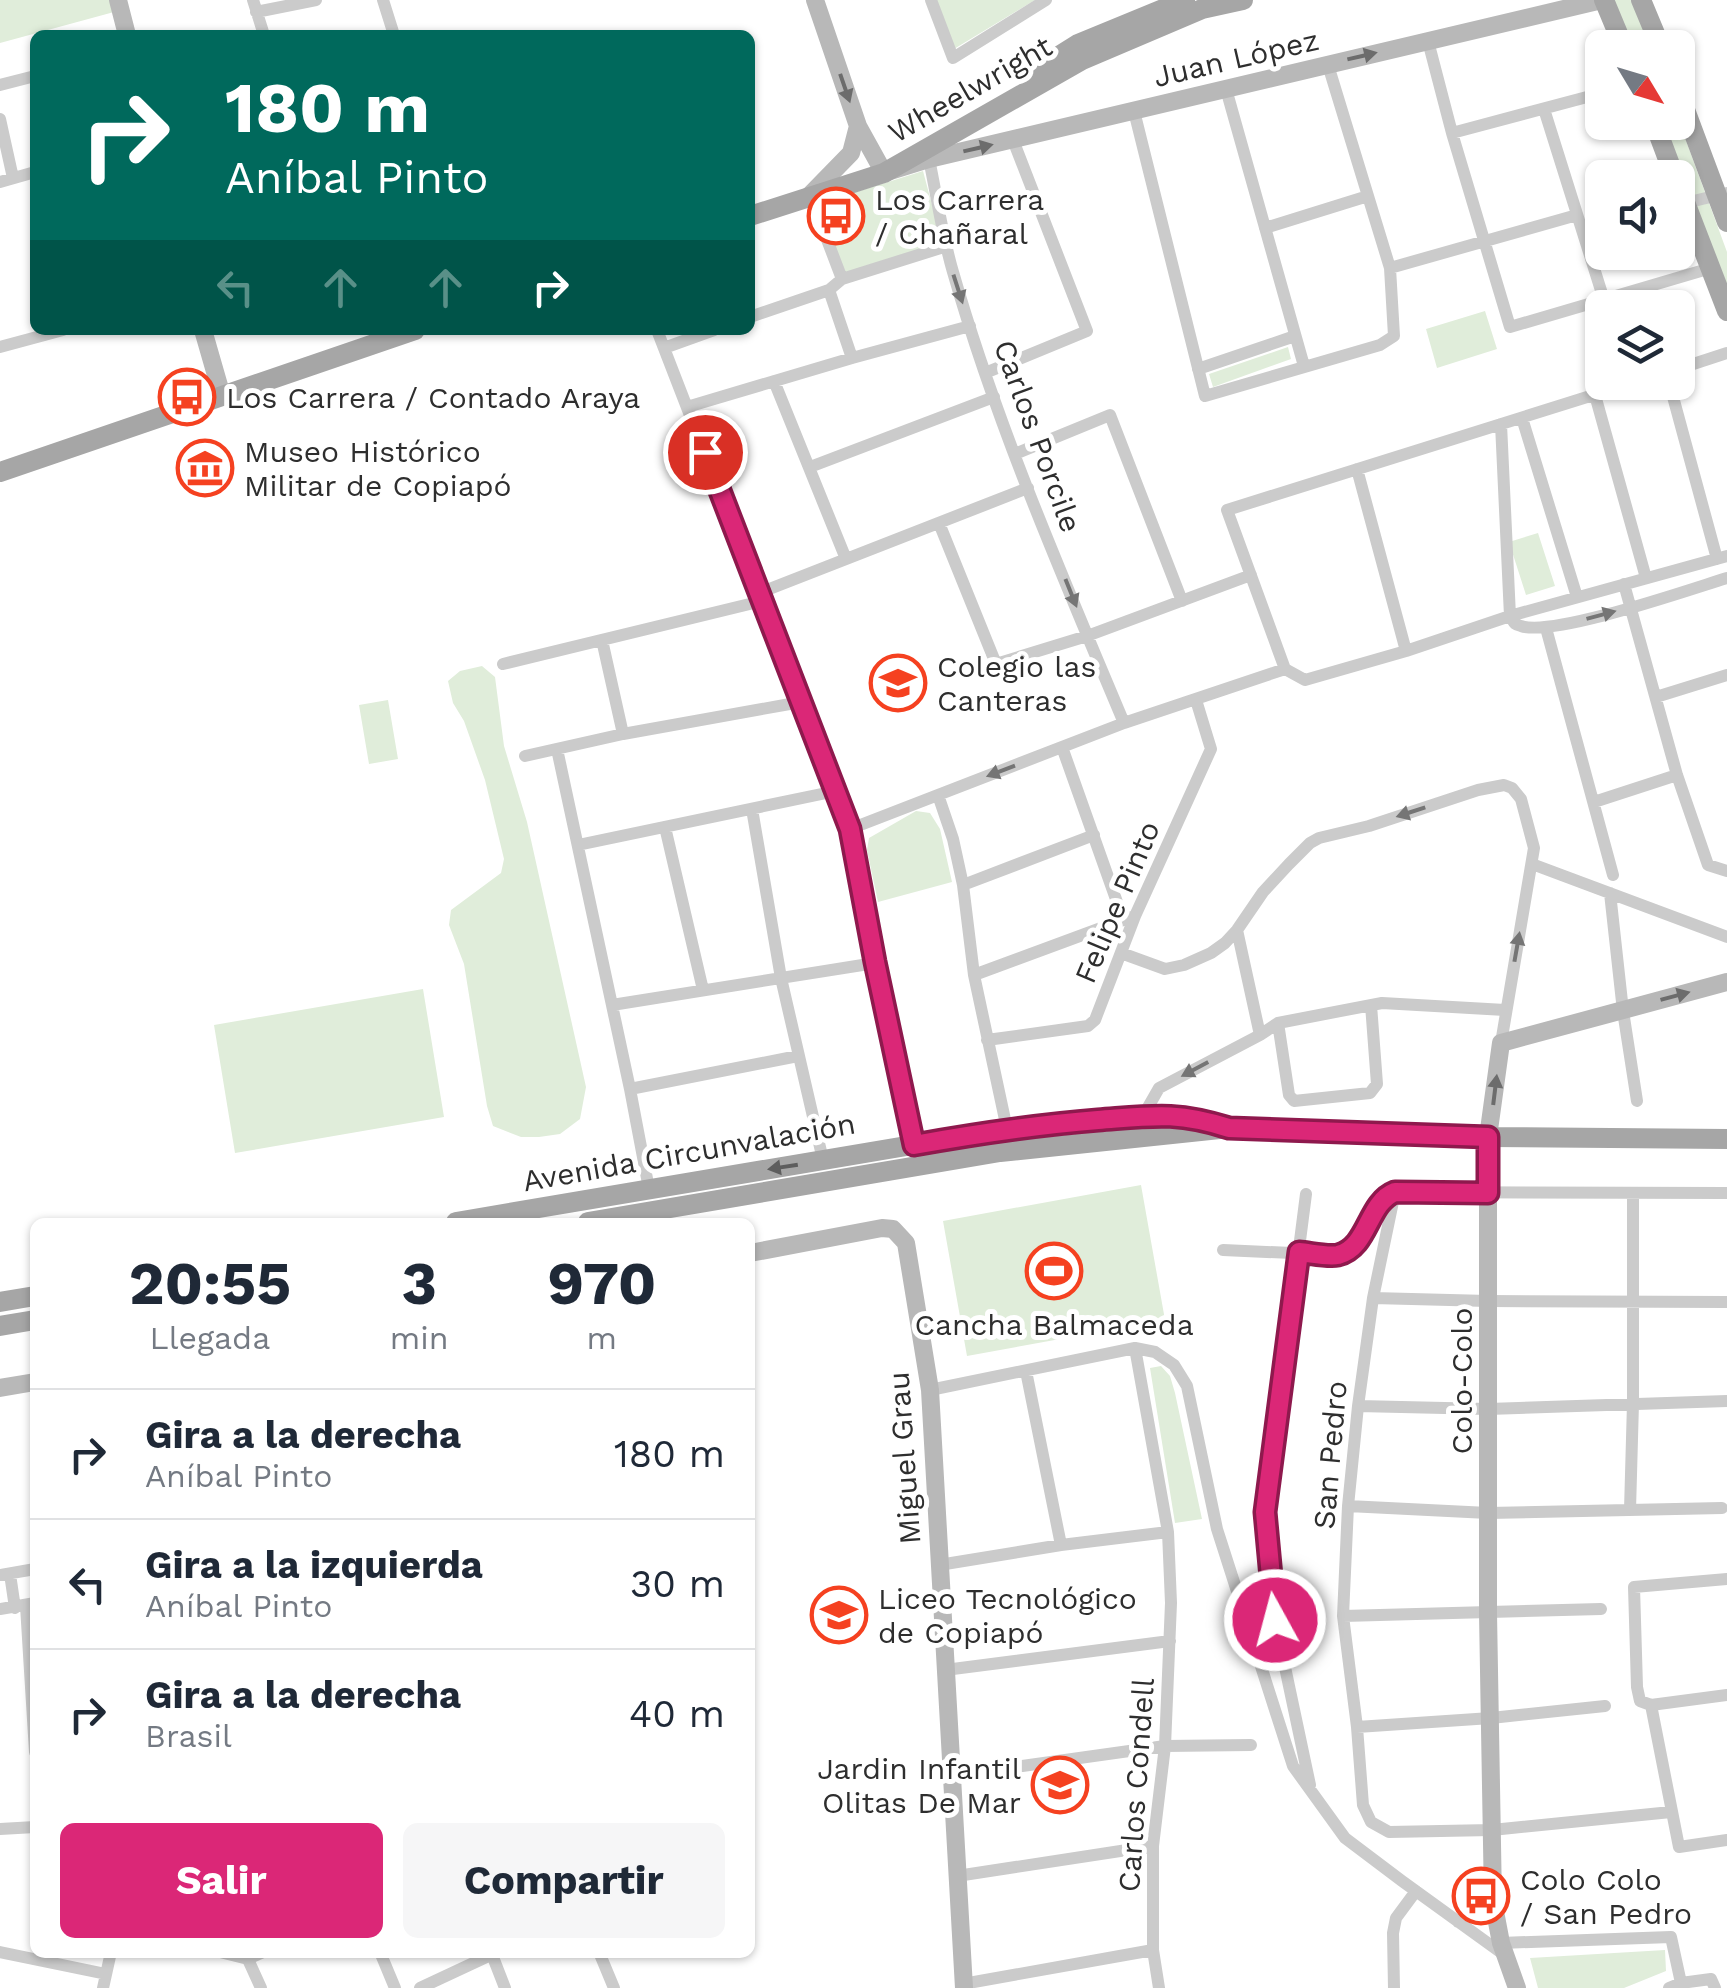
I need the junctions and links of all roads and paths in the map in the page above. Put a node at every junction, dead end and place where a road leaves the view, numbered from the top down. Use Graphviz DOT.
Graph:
graph roads {
  1 [pos="118,0"];
  2 [pos="316,0"];
  3 [pos="383,0"];
  4 [pos="932,0"];
  5 [pos="1046,0"];
  6 [pos="1184,0"];
  7 [pos="1243,0"];
  8 [pos="1603,0"];
  9 [pos="1641,0"];
  10 [pos="821,2"];
  11 [pos="255,6"];
  12 [pos="126,30"];
  13 [pos="262,30"];
  14 [pos="392,30"];
  15 [pos="1616,30"];
  16 [pos="1654,30"];
  17 [pos="1428,41"];
  18 [pos="1328,64"];
  19 [pos="30,77"];
  20 [pos="0,85"];
  21 [pos="1226,88"];
  22 [pos="1585,97"];
  23 [pos="1544,109"];
  24 [pos="1134,110"];
  25 [pos="0,118"];
  26 [pos="858,126"];
  27 [pos="1695,131"];
  28 [pos="1452,133"];
  29 [pos="1013,140"];
  30 [pos="929,160"];
  31 [pos="884,173"];
  32 [pos="7,180"];
  33 [pos="1695,191"];
  34 [pos="810,195"];
  35 [pos="1722,195"];
  36 [pos="1368,196"];
  37 [pos="755,214"];
  38 [pos="1577,214"];
  39 [pos="1727,222"];
  40 [pos="1695,227"];
  41 [pos="1265,228"];
  42 [pos="1484,241"];
  43 [pos="947,246"];
  44 [pos="1390,268"];
  45 [pos="1712,268"];
  46 [pos="842,279"];
  47 [pos="829,290"];
  48 [pos="1601,290"];
  49 [pos="1638,290"];
  50 [pos="1585,306"];
  51 [pos="1727,312"];
  52 [pos="755,316"];
  53 [pos="970,326"];
  54 [pos="44,335"];
  55 [pos="204,335"];
  56 [pos="400,335"];
  57 [pos="659,335"];
  58 [pos="700,335"];
  59 [pos="1296,336"];
  60 [pos="0,347"];
  61 [pos="664,348"];
  62 [pos="1727,354"];
  63 [pos="852,358"];
  64 [pos="1695,364"];
  65 [pos="1304,366"];
  66 [pos="1198,370"];
  67 [pos="985,373"];
  68 [pos="774,380"];
  69 [pos="222,396"];
  70 [pos="994,397"];
  71 [pos="1585,398"];
  72 [pos="1596,400"];
  73 [pos="1674,400"];
  74 [pos="687,407"];
  75 [pos="1522,418"];
  76 [pos="1501,424"];
  77 [pos="1015,454"];
  78 [pos="810,467"];
  79 [pos="1357,470"];
  80 [pos="0,472"];
  81 [pos="1028,488"];
  82 [pos="939,523"];
  83 [pos="1722,558"];
  84 [pos="846,560"];
  85 [pos="1251,575"];
  86 [pos="1646,578"];
  87 [pos="1727,578"];
  88 [pos="1624,584"];
  89 [pos="761,597"];
  90 [pos="1577,597"];
  91 [pos="1182,601"];
  92 [pos="1631,607"];
  93 [pos="1510,616"];
  94 [pos="1546,628"];
  95 [pos="1088,636"];
  96 [pos="602,640"];
  97 [pos="1406,652"];
  98 [pos="503,664"];
  99 [pos="1284,669"];
  100 [pos="1727,676"];
  101 [pos="1656,697"];
  102 [pos="1196,700"];
  103 [pos="802,702"];
  104 [pos="1124,723"];
  105 [pos="623,734"];
  106 [pos="1062,747"];
  107 [pos="557,750"];
  108 [pos="525,756"];
  109 [pos="1678,776"];
  110 [pos="836,791"];
  111 [pos="938,795"];
  112 [pos="1594,802"];
  113 [pos="752,809"];
  114 [pos="665,827"];
  115 [pos="850,829"];
  116 [pos="1094,834"];
  117 [pos="578,845"];
  118 [pos="1532,864"];
  119 [pos="1727,871"];
  120 [pos="1613,875"];
  121 [pos="963,886"];
  122 [pos="1610,893"];
  123 [pos="1129,917"];
  124 [pos="1238,930"];
  125 [pos="1727,936"];
  126 [pos="1121,953"];
  127 [pos="875,962"];
  128 [pos="974,975"];
  129 [pos="782,978"];
  130 [pos="1727,982"];
  131 [pos="703,990"];
  132 [pos="612,1004"];
  133 [pos="1371,1005"];
  134 [pos="1505,1010"];
  135 [pos="1623,1011"];
  136 [pos="1278,1023"];
  137 [pos="1260,1035"];
  138 [pos="987,1040"];
  139 [pos="1500,1043"];
  140 [pos="798,1056"];
  141 [pos="630,1089"];
  142 [pos="1637,1101"];
  143 [pos="1143,1116"];
  144 [pos="1229,1128"];
  145 [pos="1007,1129"];
  146 [pos="1488,1137"];
  147 [pos="1727,1139"];
  148 [pos="914,1145"];
  149 [pos="823,1160"];
  150 [pos="919,1166"];
  151 [pos="650,1188"];
  152 [pos="1395,1192"];
  153 [pos="1488,1193"];
  154 [pos="1727,1193"];
  155 [pos="1306,1194"];
  156 [pos="1633,1194"];
  157 [pos="479,1218"];
  158 [pos="612,1218"];
  159 [pos="1223,1250"];
  160 [pos="755,1252"];
  161 [pos="1299,1252"];
  162 [pos="30,1297"];
  163 [pos="1373,1298"];
  164 [pos="0,1302"];
  165 [pos="1488,1302"];
  166 [pos="1633,1302"];
  167 [pos="1727,1302"];
  168 [pos="30,1321"];
  169 [pos="0,1326"];
  170 [pos="1136,1348"];
  171 [pos="1026,1370"];
  172 [pos="30,1383"];
  173 [pos="0,1388"];
  174 [pos="930,1390"];
  175 [pos="1727,1401"];
  176 [pos="1633,1402"];
  177 [pos="1358,1406"];
  178 [pos="1488,1409"];
  179 [pos="1348,1506"];
  180 [pos="1722,1508"];
  181 [pos="1630,1510"];
  182 [pos="1488,1513"];
  183 [pos="1168,1532"];
  184 [pos="1061,1545"];
  185 [pos="940,1565"];
  186 [pos="30,1570"];
  187 [pos="5,1574"];
  188 [pos="1727,1579"];
  189 [pos="26,1606"];
  190 [pos="0,1609"];
  191 [pos="1601,1609"];
  192 [pos="1488,1613"];
  193 [pos="1343,1616"];
  194 [pos="1170,1640"];
  195 [pos="30,1667"];
  196 [pos="946,1670"];
  197 [pos="1727,1696"];
  198 [pos="1646,1704"];
  199 [pos="1605,1706"];
  200 [pos="1491,1718"];
  201 [pos="1358,1726"];
  202 [pos="1251,1744"];
  203 [pos="1165,1746"];
  204 [pos="951,1776"];
  205 [pos="1312,1792"];
  206 [pos="1671,1812"];
  207 [pos="30,1826"];
  208 [pos="0,1829"];
  209 [pos="1492,1830"];
  210 [pos="1727,1840"];
  211 [pos="1152,1846"];
  212 [pos="957,1876"];
  213 [pos="1416,1891"];
  214 [pos="1493,1901"];
  215 [pos="1458,1922"];
  216 [pos="1503,1949"];
  217 [pos="1152,1950"];
  218 [pos="0,1952"];
  219 [pos="247,1958"];
  220 [pos="383,1958"];
  221 [pos="483,1958"];
  222 [pos="495,1958"];
  223 [pos="602,1958"];
  224 [pos="105,1981"];
  225 [pos="1713,1983"];
  226 [pos="963,1986"];
  227 [pos="1676,1986"];
  228 [pos="260,1988"];
  229 [pos="396,1988"];
  230 [pos="420,1988"];
  231 [pos="505,1988"];
  232 [pos="614,1988"];
  233 [pos="1159,1988"];
  234 [pos="1394,1988"];
  235 [pos="1517,1988"];
  1 -- 12 [label="street"];
  2 -- 11 [label="street"];
  3 -- 14 [label="street"];
  4 -- 5 [label="street"];
  6 -- 31 [label="main road, Wheelwright"];
  7 -- 31 [label="main road, Wheelwright"];
  8 -- 15 [label="main road"];
  8 -- 17 [label="street, Juan López"];
  9 -- 16 [label="main road"];
  10 -- 26 [label="street, one-way"];
  11 -- 13 [label="street"];
  18 -- 17 [label="street, Juan López, one-way"];
  17 -- 28 [label="street"];
  18 -- 21 [label="street, Juan López"];
  18 -- 36 [label="street"];
  19 -- 20 [label="street"];
  21 -- 24 [label="street, Juan López"];
  21 -- 41 [label="street"];
  22 -- 23 [label="street"];
  23 -- 28 [label="street"];
  23 -- 38 [label="street"];
  24 -- 29 [label="street, Juan López"];
  24 -- 66 [label="street"];
  25 -- 32 [label="street"];
  26 -- 31 [label="street"];
  26 -- 34 [label="street"];
  27 -- 35 [label="main road"];
  28 -- 42 [label="street"];
  30 -- 29 [label="street, Juan López, one-way"];
  29 -- 67 [label="street"];
  30 -- 31 [label="street, Juan López"];
  30 -- 43 [label="street, Carlos Porcile"];
  31 -- 34 [label="main road"];
  33 -- 35 [label="street"];
  34 -- 37 [label="main road"];
  34 -- 46 [label="street"];
  35 -- 39 [label="main road"];
  36 -- 41 [label="street"];
  36 -- 44 [label="street"];
  38 -- 42 [label="street"];
  38 -- 48 [label="street"];
  40 -- 45 [label="main road"];
  41 -- 59 [label="street"];
  42 -- 44 [label="street"];
  42 -- 50 [label="street"];
  43 -- 46 [label="street"];
  43 -- 53 [label="street, Carlos Porcile, one-way"];
  44 -- 65 [label="street"];
  45 -- 49 [label="street"];
  45 -- 51 [label="main road"];
  46 -- 47 [label="street"];
  47 -- 52 [label="street"];
  47 -- 63 [label="street"];
  53 -- 63 [label="street"];
  53 -- 67 [label="street, Carlos Porcile"];
  54 -- 60 [label="street"];
  55 -- 69 [label="street"];
  56 -- 69 [label="main road"];
  57 -- 61 [label="street"];
  58 -- 61 [label="street"];
  59 -- 65 [label="street"];
  59 -- 66 [label="street"];
  61 -- 74 [label="street"];
  62 -- 64 [label="street"];
  63 -- 68 [label="street"];
  65 -- 66 [label="street"];
  67 -- 70 [label="street, Carlos Porcile"];
  68 -- 74 [label="street"];
  68 -- 78 [label="street"];
  69 -- 80 [label="main road"];
  70 -- 77 [label="street, Carlos Porcile"];
  70 -- 78 [label="street"];
  71 -- 75 [label="street"];
  72 -- 86 [label="street"];
  73 -- 83 [label="street"];
  74 -- 89 [label="street"];
  75 -- 76 [label="street"];
  75 -- 90 [label="street"];
  76 -- 79 [label="street"];
  76 -- 93 [label="street"];
  77 -- 81 [label="street, Carlos Porcile"];
  77 -- 91 [label="street"];
  78 -- 84 [label="street"];
  79 -- 85 [label="street"];
  79 -- 97 [label="street"];
  81 -- 82 [label="street"];
  81 -- 95 [label="street, Carlos Porcile, one-way"];
  82 -- 84 [label="street"];
  82 -- 95 [label="street"];
  83 -- 86 [label="street"];
  84 -- 89 [label="street"];
  85 -- 91 [label="street"];
  85 -- 99 [label="street"];
  86 -- 88 [label="street"];
  87 -- 92 [label="street"];
  88 -- 90 [label="street"];
  88 -- 92 [label="street"];
  89 -- 96 [label="street"];
  89 -- 103 [label="street"];
  90 -- 93 [label="street"];
  91 -- 95 [label="street"];
  94 -- 92 [label="street, one-way"];
  92 -- 101 [label="street"];
  93 -- 94 [label="street"];
  93 -- 97 [label="street"];
  94 -- 112 [label="street"];
  95 -- 104 [label="street, Carlos Porcile"];
  96 -- 98 [label="street"];
  96 -- 105 [label="street"];
  97 -- 99 [label="street"];
  99 -- 102 [label="street"];
  100 -- 101 [label="street"];
  101 -- 109 [label="street"];
  102 -- 104 [label="street"];
  102 -- 123 [label="street, Felipe Pinto"];
  103 -- 105 [label="street"];
  103 -- 110 [label="street"];
  104 -- 106 [label="street"];
  105 -- 107 [label="street"];
  106 -- 111 [label="street, one-way"];
  106 -- 116 [label="street"];
  107 -- 108 [label="street"];
  107 -- 117 [label="street"];
  109 -- 112 [label="street"];
  109 -- 119 [label="street"];
  110 -- 113 [label="street"];
  110 -- 115 [label="street"];
  111 -- 115 [label="street"];
  111 -- 121 [label="street"];
  112 -- 120 [label="street"];
  113 -- 114 [label="street"];
  113 -- 129 [label="street"];
  114 -- 117 [label="street"];
  114 -- 131 [label="street"];
  115 -- 127 [label="street"];
  116 -- 121 [label="street"];
  116 -- 123 [label="street"];
  117 -- 132 [label="street"];
  118 -- 122 [label="street"];
  118 -- 124 [label="street, Colo-Colo, one-way"];
  134 -- 118 [label="street, Colo-Colo, one-way"];
  121 -- 128 [label="street"];
  122 -- 125 [label="street"];
  122 -- 135 [label="street"];
  123 -- 126 [label="street, Felipe Pinto"];
  123 -- 128 [label="street"];
  124 -- 126 [label="street"];
  124 -- 137 [label="street"];
  126 -- 138 [label="street, Felipe Pinto"];
  127 -- 129 [label="street"];
  127 -- 148 [label="street"];
  128 -- 138 [label="street"];
  129 -- 131 [label="street"];
  129 -- 140 [label="street"];
  135 -- 130 [label="street, one-way"];
  131 -- 132 [label="street"];
  132 -- 141 [label="street"];
  133 -- 134 [label="street"];
  133 -- 136 [label="street"];
  133 -- 136 [label="street"];
  134 -- 139 [label="street, Colo-Colo"];
  135 -- 139 [label="street"];
  135 -- 142 [label="street"];
  136 -- 137 [label="street"];
  137 -- 143 [label="street, one-way"];
  138 -- 145 [label="street"];
  146 -- 139 [label="street, Colo-Colo, one-way"];
  140 -- 141 [label="street"];
  140 -- 149 [label="street"];
  141 -- 151 [label="street"];
  143 -- 144 [label="main road, Avenida Circunvalación"];
  143 -- 145 [label="main road, Avenida Circunvalación"];
  144 -- 146 [label="main road, Avenida Circunvalación"];
  144 -- 150 [label="main road, Avenida Circunvalación"];
  145 -- 148 [label="main road, Avenida Circunvalación"];
  146 -- 147 [label="main road, Avenida Circunvalación"];
  146 -- 153 [label="street, Colo-Colo"];
  148 -- 149 [label="main road, Avenida Circunvalación"];
  148 -- 150 [label="street"];
  149 -- 151 [label="main road, Avenida Circunvalación, one-way"];
  150 -- 158 [label="main road, Avenida Circunvalación"];
  151 -- 157 [label="main road, Avenida Circunvalación"];
  152 -- 153 [label="street"];
  152 -- 161 [label="street"];
  152 -- 163 [label="street, San Pedro"];
  153 -- 156 [label="street"];
  153 -- 165 [label="street, Colo-Colo"];
  154 -- 156 [label="street"];
  155 -- 161 [label="street"];
  156 -- 166 [label="street"];
  159 -- 161 [label="street"];
  160 -- 174 [label="street, Miguel Grau"];
  161 -- 205 [label="street"];
  162 -- 164 [label="main road"];
  163 -- 165 [label="street"];
  163 -- 177 [label="street, San Pedro"];
  165 -- 166 [label="street"];
  165 -- 178 [label="street, Colo-Colo"];
  166 -- 167 [label="street"];
  166 -- 176 [label="street"];
  168 -- 169 [label="main road"];
  170 -- 171 [label="street"];
  170 -- 183 [label="street, Carlos Condell"];
  170 -- 205 [label="street"];
  171 -- 174 [label="street"];
  171 -- 184 [label="street"];
  172 -- 173 [label="street"];
  174 -- 185 [label="street, Miguel Grau"];
  175 -- 176 [label="street"];
  176 -- 178 [label="street"];
  176 -- 181 [label="street"];
  177 -- 178 [label="street"];
  177 -- 179 [label="street, San Pedro"];
  178 -- 182 [label="street, Colo-Colo"];
  179 -- 182 [label="street"];
  179 -- 193 [label="street, San Pedro"];
  180 -- 181 [label="street"];
  181 -- 182 [label="street"];
  182 -- 192 [label="street, Colo-Colo"];
  183 -- 184 [label="street"];
  183 -- 194 [label="street, Carlos Condell"];
  184 -- 185 [label="street"];
  185 -- 196 [label="street, Miguel Grau"];
  186 -- 187 [label="street"];
  187 -- 189 [label="street"];
  188 -- 198 [label="street"];
  189 -- 190 [label="street"];
  189 -- 195 [label="street"];
  191 -- 192 [label="street"];
  192 -- 193 [label="street"];
  192 -- 200 [label="street, Colo-Colo"];
  193 -- 201 [label="street, San Pedro"];
  194 -- 196 [label="street"];
  194 -- 203 [label="street, Carlos Condell"];
  196 -- 204 [label="street, Miguel Grau"];
  197 -- 198 [label="street"];
  198 -- 206 [label="street"];
  199 -- 200 [label="street"];
  200 -- 201 [label="street"];
  200 -- 209 [label="street, Colo-Colo"];
  201 -- 209 [label="street, San Pedro"];
  202 -- 203 [label="street"];
  203 -- 204 [label="street"];
  203 -- 211 [label="street, Carlos Condell"];
  204 -- 212 [label="street, Miguel Grau"];
  205 -- 213 [label="street"];
  206 -- 209 [label="street"];
  206 -- 210 [label="street"];
  207 -- 208 [label="street"];
  209 -- 214 [label="street, Colo-Colo"];
  211 -- 212 [label="street"];
  211 -- 217 [label="street, Carlos Condell"];
  212 -- 226 [label="street, Miguel Grau"];
  213 -- 215 [label="street"];
  213 -- 234 [label="street"];
  214 -- 215 [label="street"];
  214 -- 216 [label="street, Colo-Colo"];
  215 -- 216 [label="street"];
  216 -- 227 [label="street"];
  216 -- 235 [label="street, Colo-Colo"];
  217 -- 226 [label="street"];
  217 -- 233 [label="street, Carlos Condell"];
  218 -- 224 [label="street"];
  219 -- 228 [label="street"];
  220 -- 229 [label="street"];
  221 -- 230 [label="street"];
  222 -- 231 [label="street"];
  223 -- 232 [label="street"];
  225 -- 227 [label="street"];
}
